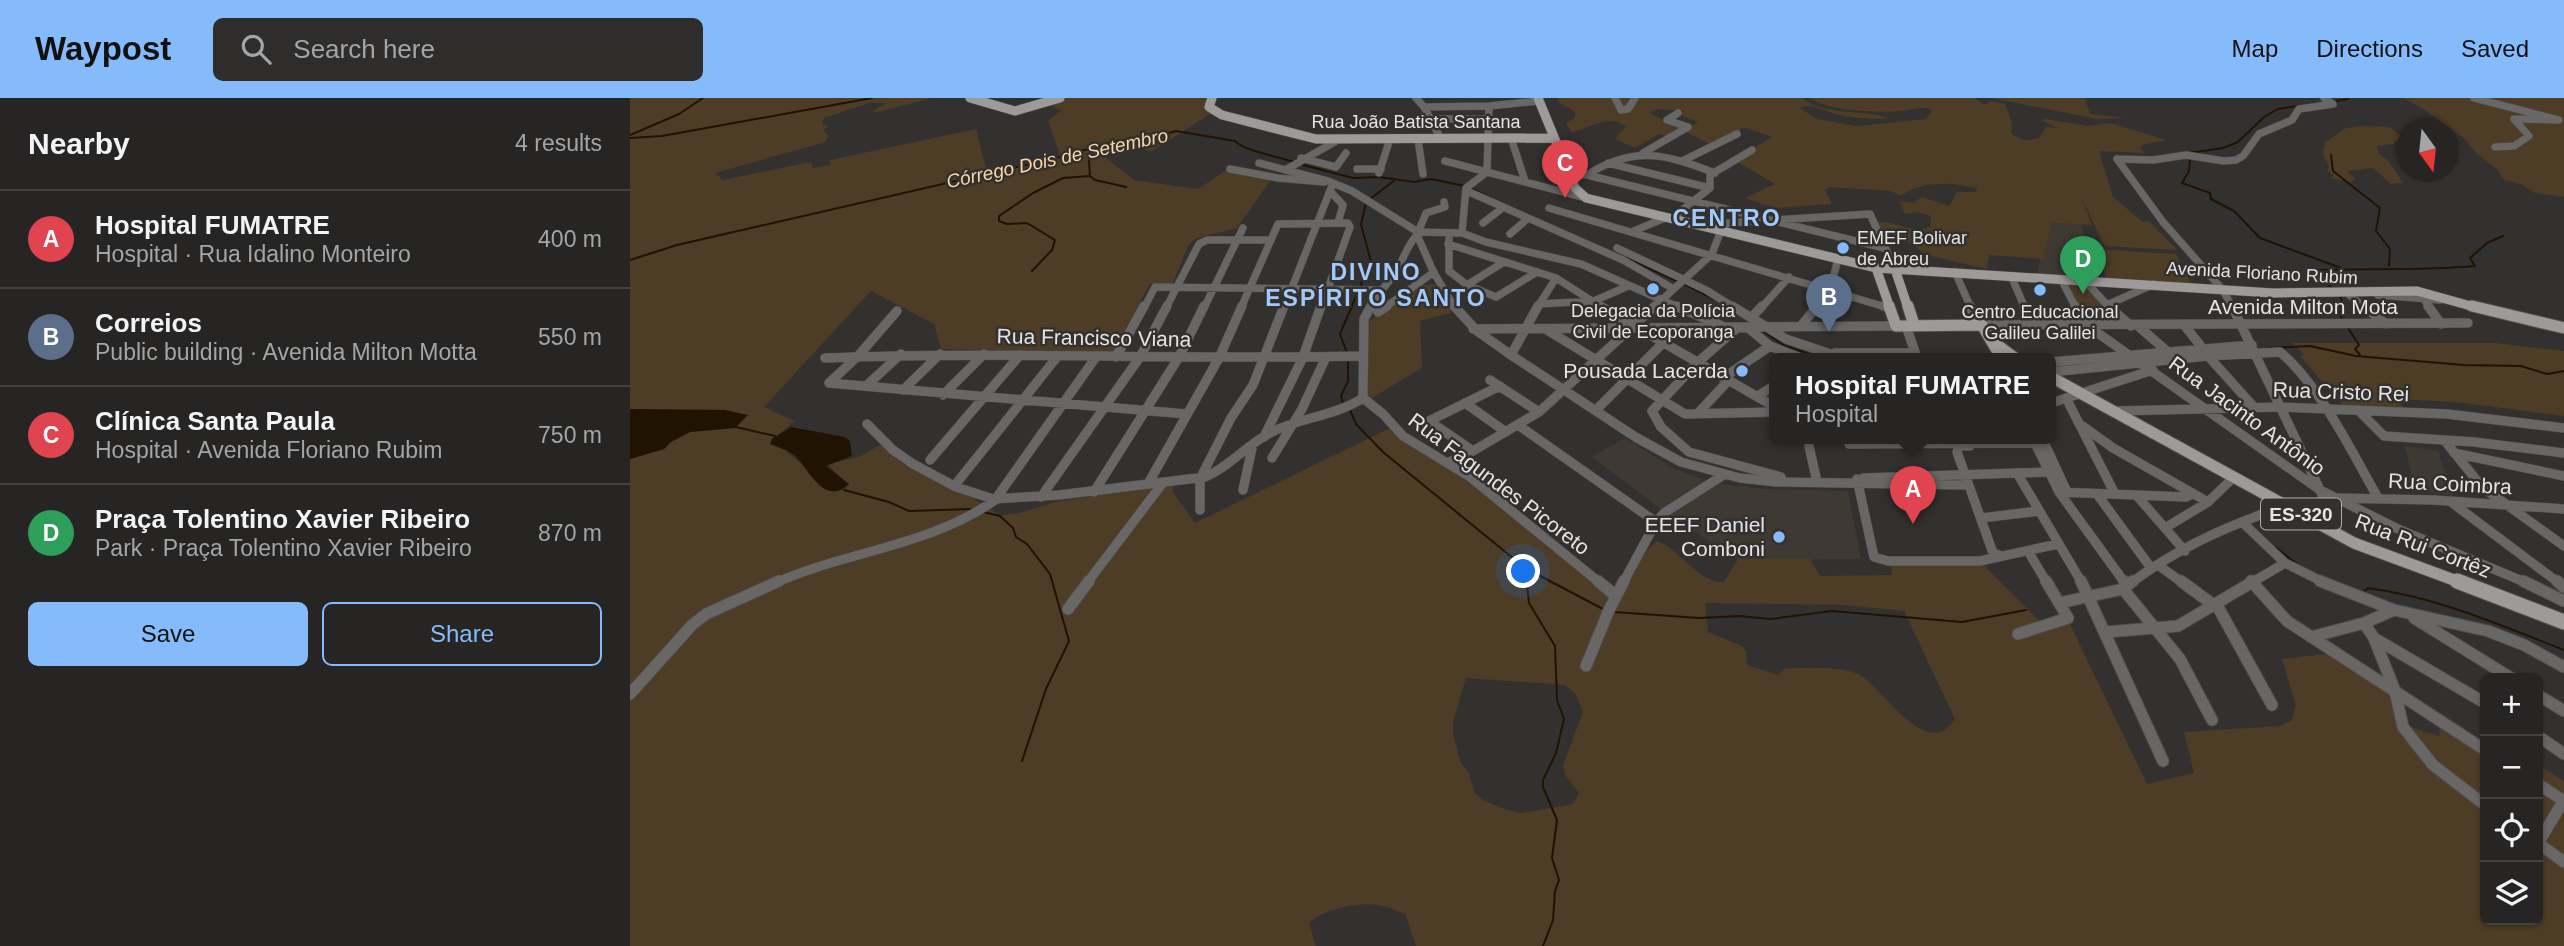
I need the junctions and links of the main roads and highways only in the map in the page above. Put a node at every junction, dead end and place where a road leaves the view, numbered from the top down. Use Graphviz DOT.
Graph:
graph roads {
  1 [pos="970,98"];
  2 [pos="1060,98"];
  3 [pos="1212,98"];
  4 [pos="1538,100"];
  5 [pos="1554,138"];
  6 [pos="1875,268"];
  7 [pos="1895,269"];
  8 [pos="1906,326"];
  9 [pos="2564,328"];
  10 [pos="2003,353"];
  11 [pos="2056,380"];
  12 [pos="2564,622"];
  1 -- 2 [label="main road"];
  3 -- 5 [label="main road, Rua João Batista Santana"];
  4 -- 5 [label="main road"];
  5 -- 6 [label="main road"];
  6 -- 7 [label="main road, Avenida Floriano Rubim"];
  6 -- 8 [label="main road"];
  7 -- 8 [label="main road"];
  7 -- 9 [label="main road, Avenida Floriano Rubim"];
  8 -- 10 [label="main road"];
  11 -- 12 [label="main road, Rua Rui Cortêz / ES-320"];
}
